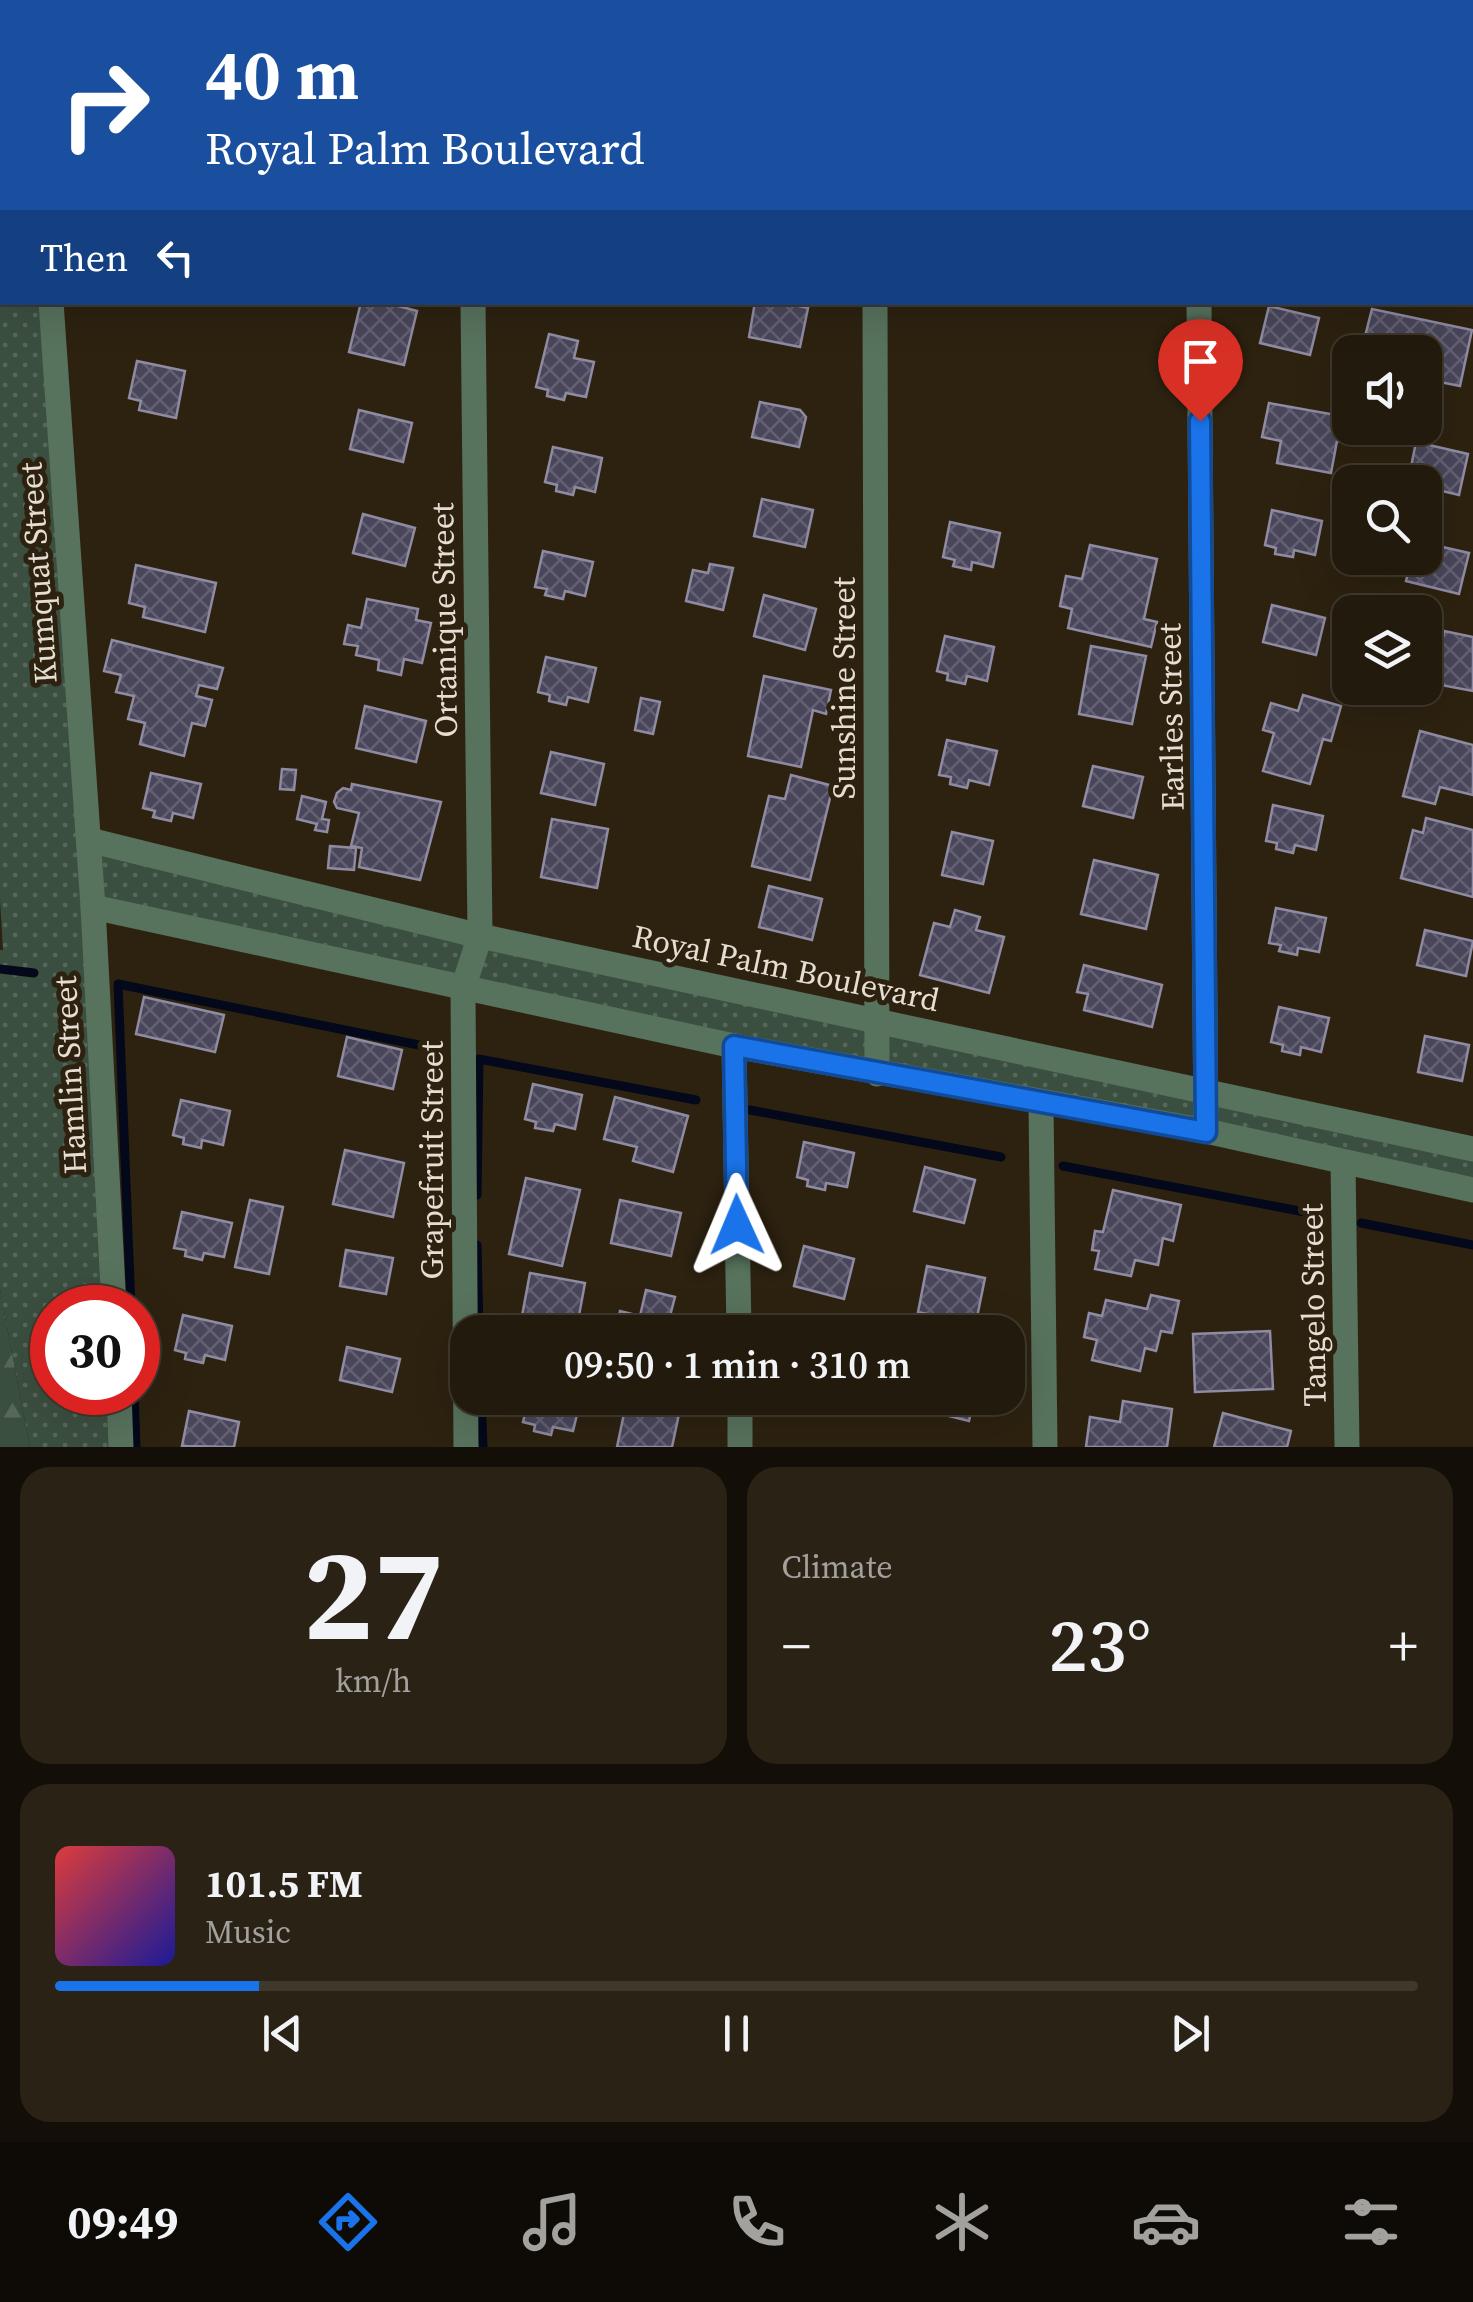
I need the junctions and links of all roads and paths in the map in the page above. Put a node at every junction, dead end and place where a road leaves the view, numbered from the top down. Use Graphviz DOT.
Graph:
graph roads {
  1 [pos="51,305"];
  2 [pos="473,305"];
  3 [pos="875,305"];
  4 [pos="1199,305"];
  5 [pos="89,840"];
  6 [pos="94,906"];
  7 [pos="480,936"];
  8 [pos="464,988"];
  9 [pos="877,1021"];
  10 [pos="734,1046"];
  11 [pos="877,1074"];
  12 [pos="1206,1092"];
  13 [pos="1041,1104"];
  14 [pos="1206,1132"];
  15 [pos="1473,1149"];
  16 [pos="1343,1162"];
  17 [pos="1473,1190"];
  18 [pos="113,1285"];
  19 [pos="738,1315"];
  20 [pos="120,1415"];
  21 [pos="740,1415"];
  22 [pos="122,1447"];
  23 [pos="466,1447"];
  24 [pos="740,1447"];
  25 [pos="1045,1447"];
  26 [pos="1347,1447"];
  1 -- 5 [label="street, Kumquat Street"];
  2 -- 7 [label="street, Ortanique Street"];
  3 -- 9 [label="street, Sunshine Street"];
  4 -- 12 [label="street, Earlies Street"];
  5 -- 6 [label="street, Hamlin Street"];
  5 -- 7 [label="street, Royal Palm Boulevard"];
  6 -- 8 [label="street"];
  6 -- 18 [label="street, Hamlin Street"];
  7 -- 8 [label="street, Grapefruit Street"];
  7 -- 9 [label="street, Royal Palm Boulevard"];
  8 -- 10 [label="street"];
  8 -- 23 [label="street, Grapefruit Street"];
  9 -- 11 [label="street, Sunshine Street"];
  9 -- 12 [label="street, Royal Palm Boulevard"];
  10 -- 11 [label="street"];
  10 -- 19 [label="street"];
  11 -- 13 [label="street"];
  12 -- 14 [label="street, Earlies Street"];
  12 -- 15 [label="street, Royal Palm Boulevard"];
  13 -- 14 [label="street"];
  13 -- 25 [label="street"];
  14 -- 16 [label="street"];
  16 -- 17 [label="street"];
  16 -- 26 [label="street, Tangelo Street"];
  20 -- 22 [label="street"];
  21 -- 24 [label="street"];
}
